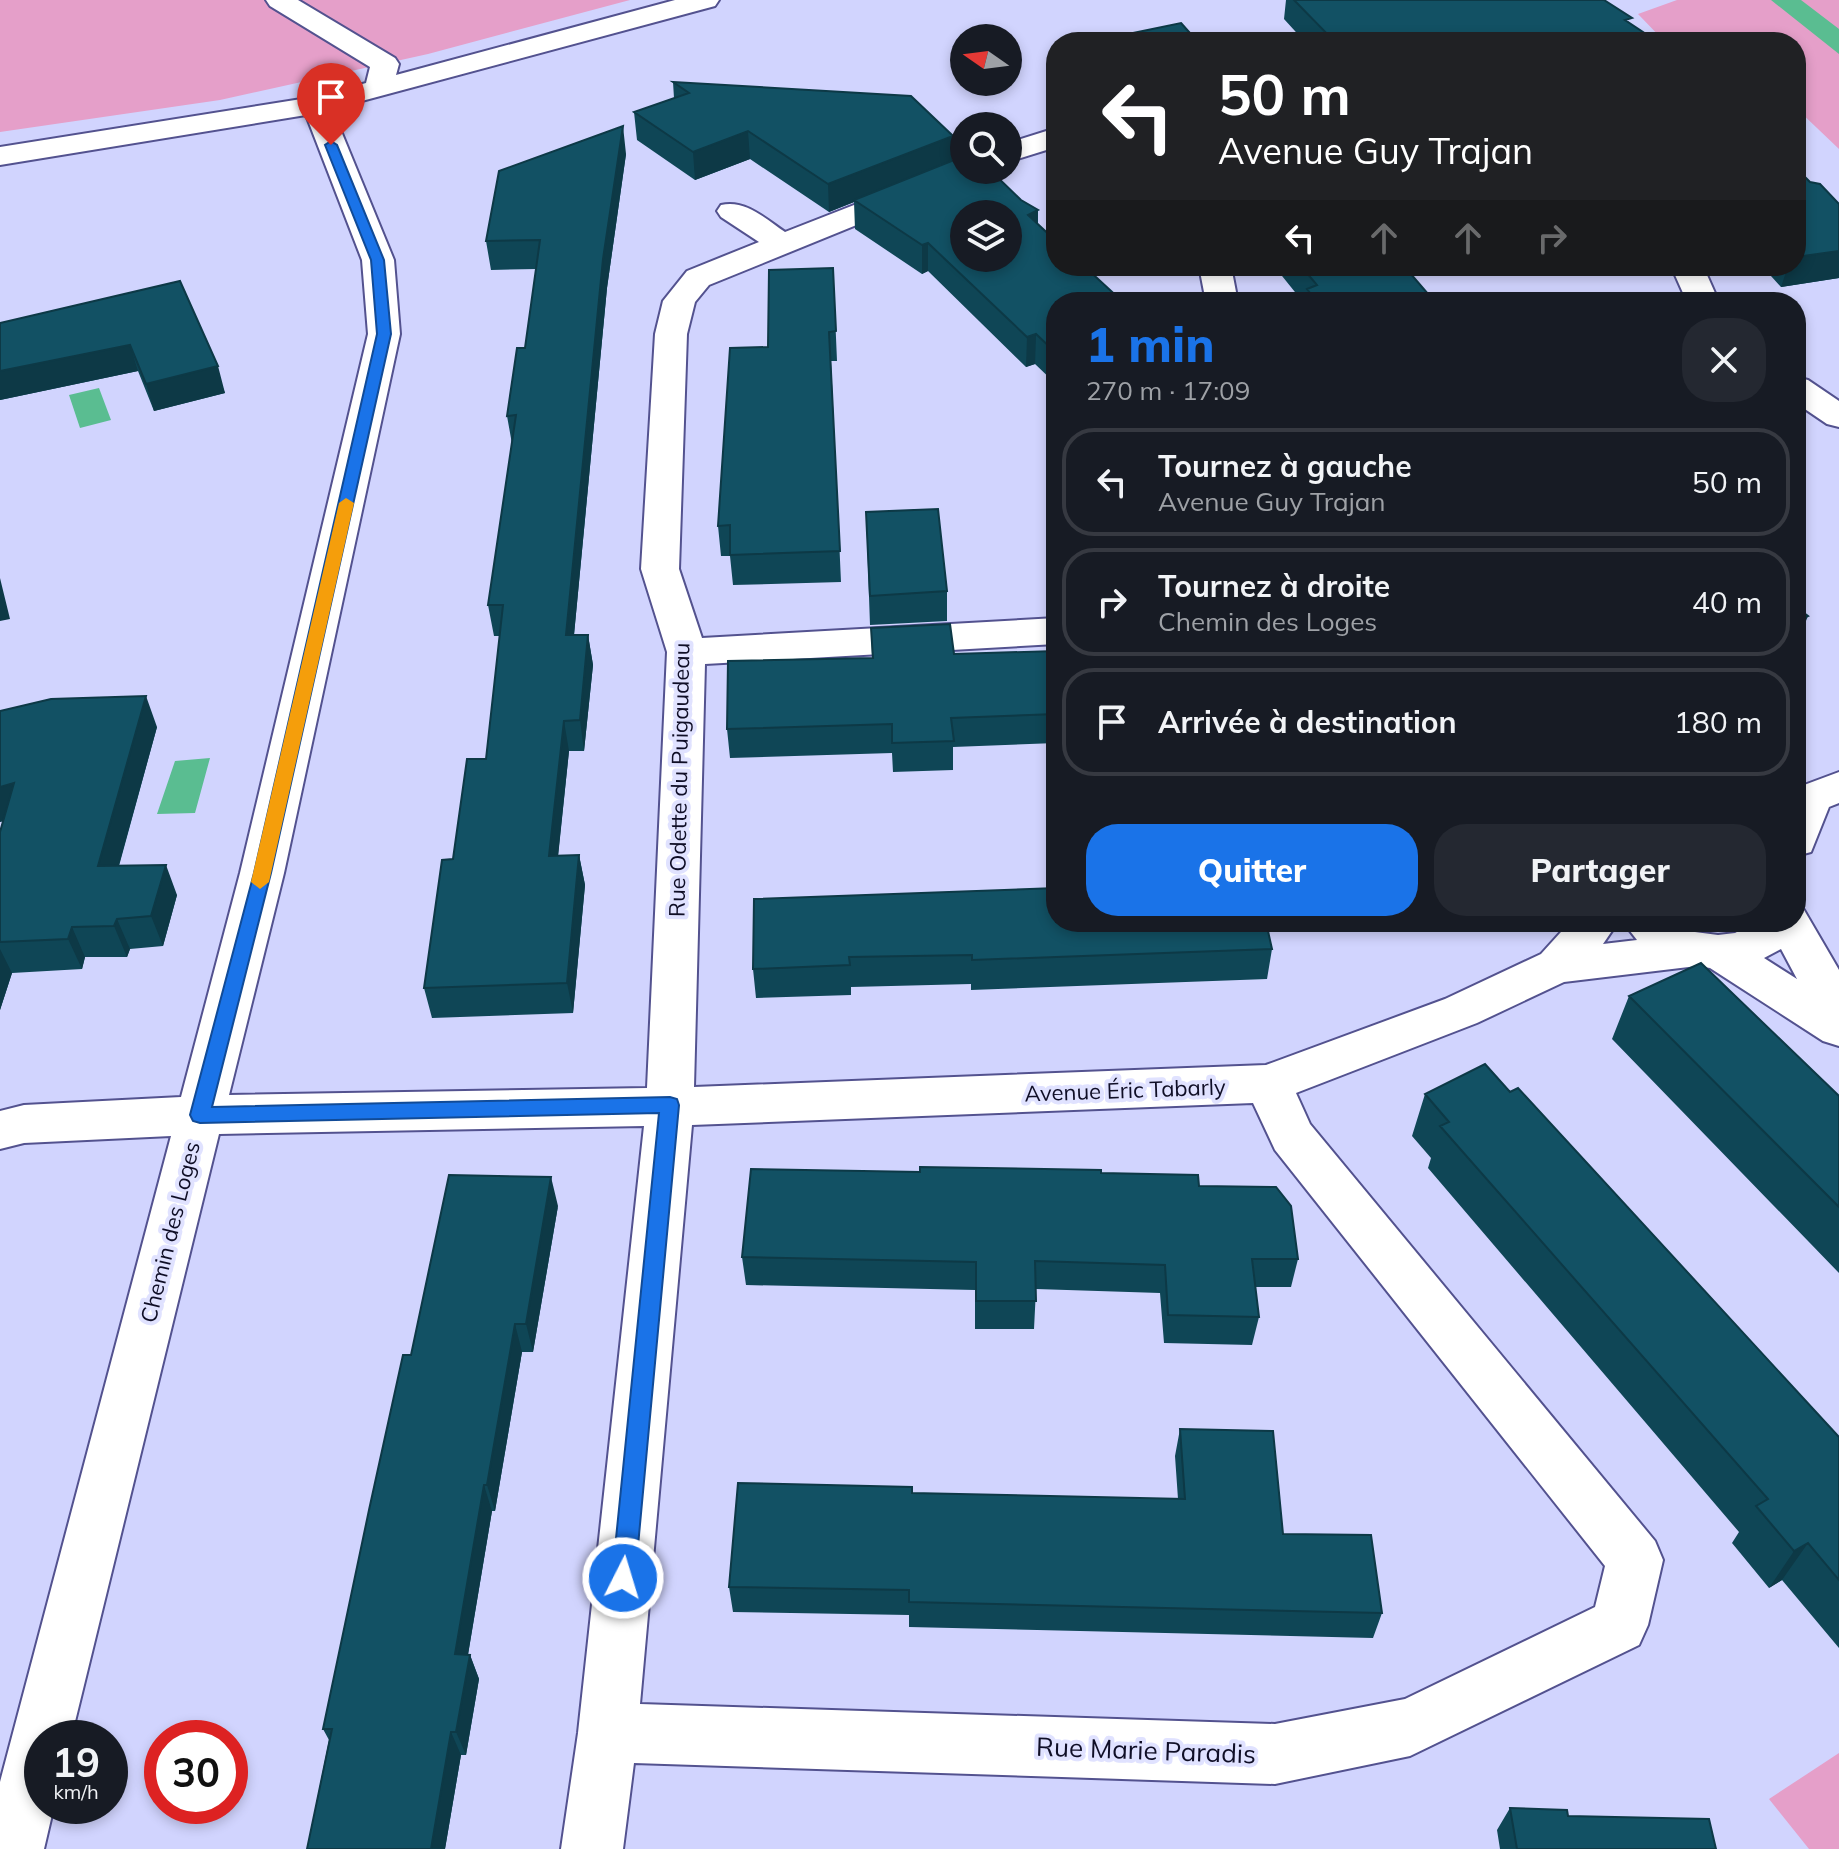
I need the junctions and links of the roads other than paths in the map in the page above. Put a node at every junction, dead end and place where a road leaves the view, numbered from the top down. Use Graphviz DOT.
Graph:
graph roads {
  1 [pos="279,0"];
  2 [pos="706,0"];
  3 [pos="379,89"];
  4 [pos="316,105"];
  5 [pos="1046,140"];
  6 [pos="1022,148"];
  7 [pos="0,156"];
  8 [pos="950,176"];
  9 [pos="732,211"];
  10 [pos="782,244"];
  11 [pos="1806,396"];
  12 [pos="1839,417"];
  13 [pos="1046,632"];
  14 [pos="686,652"];
  15 [pos="1815,796"];
  16 [pos="1806,817"];
  17 [pos="1587,932"];
  18 [pos="1659,932"];
  19 [pos="1774,932"];
  20 [pos="1793,932"];
  21 [pos="1708,952"];
  22 [pos="1557,966"];
  23 [pos="1839,1006"];
  24 [pos="1839,1028"];
  25 [pos="1268,1084"];
  26 [pos="670,1105"];
  27 [pos="200,1115"];
  28 [pos="0,1130"];
  29 [pos="608,1733"];
  30 [pos="13,1849"];
  31 [pos="592,1849"];
  1 -- 3 [label="street"];
  2 -- 3 [label="street"];
  3 -- 4 [label="street"];
  4 -- 7 [label="street"];
  4 -- 27 [label="street, Chemin des Loges"];
  5 -- 6 [label="street"];
  8 -- 10 [label="street, Rue Odette du Puigaudeau"];
  9 -- 10 [label="street"];
  10 -- 14 [label="street, Rue Odette du Puigaudeau"];
  11 -- 12 [label="street"];
  13 -- 14 [label="street"];
  14 -- 26 [label="street, Rue Odette du Puigaudeau"];
  15 -- 16 [label="street"];
  17 -- 22 [label="street, Avenue Éric Tabarly"];
  18 -- 21 [label="street"];
  19 -- 21 [label="street, Avenue Éric Tabarly"];
  20 -- 23 [label="street"];
  21 -- 22 [label="street, Avenue Éric Tabarly"];
  21 -- 24 [label="street"];
  22 -- 25 [label="street, Avenue Éric Tabarly"];
  25 -- 26 [label="street, Avenue Éric Tabarly"];
  25 -- 29 [label="street, Rue Marie Paradis"];
  26 -- 27 [label="street, Avenue Éric Tabarly"];
  26 -- 29 [label="street"];
  27 -- 28 [label="street, Avenue Éric Tabarly"];
  27 -- 30 [label="street, Chemin des Loges"];
  29 -- 31 [label="street"];
}
